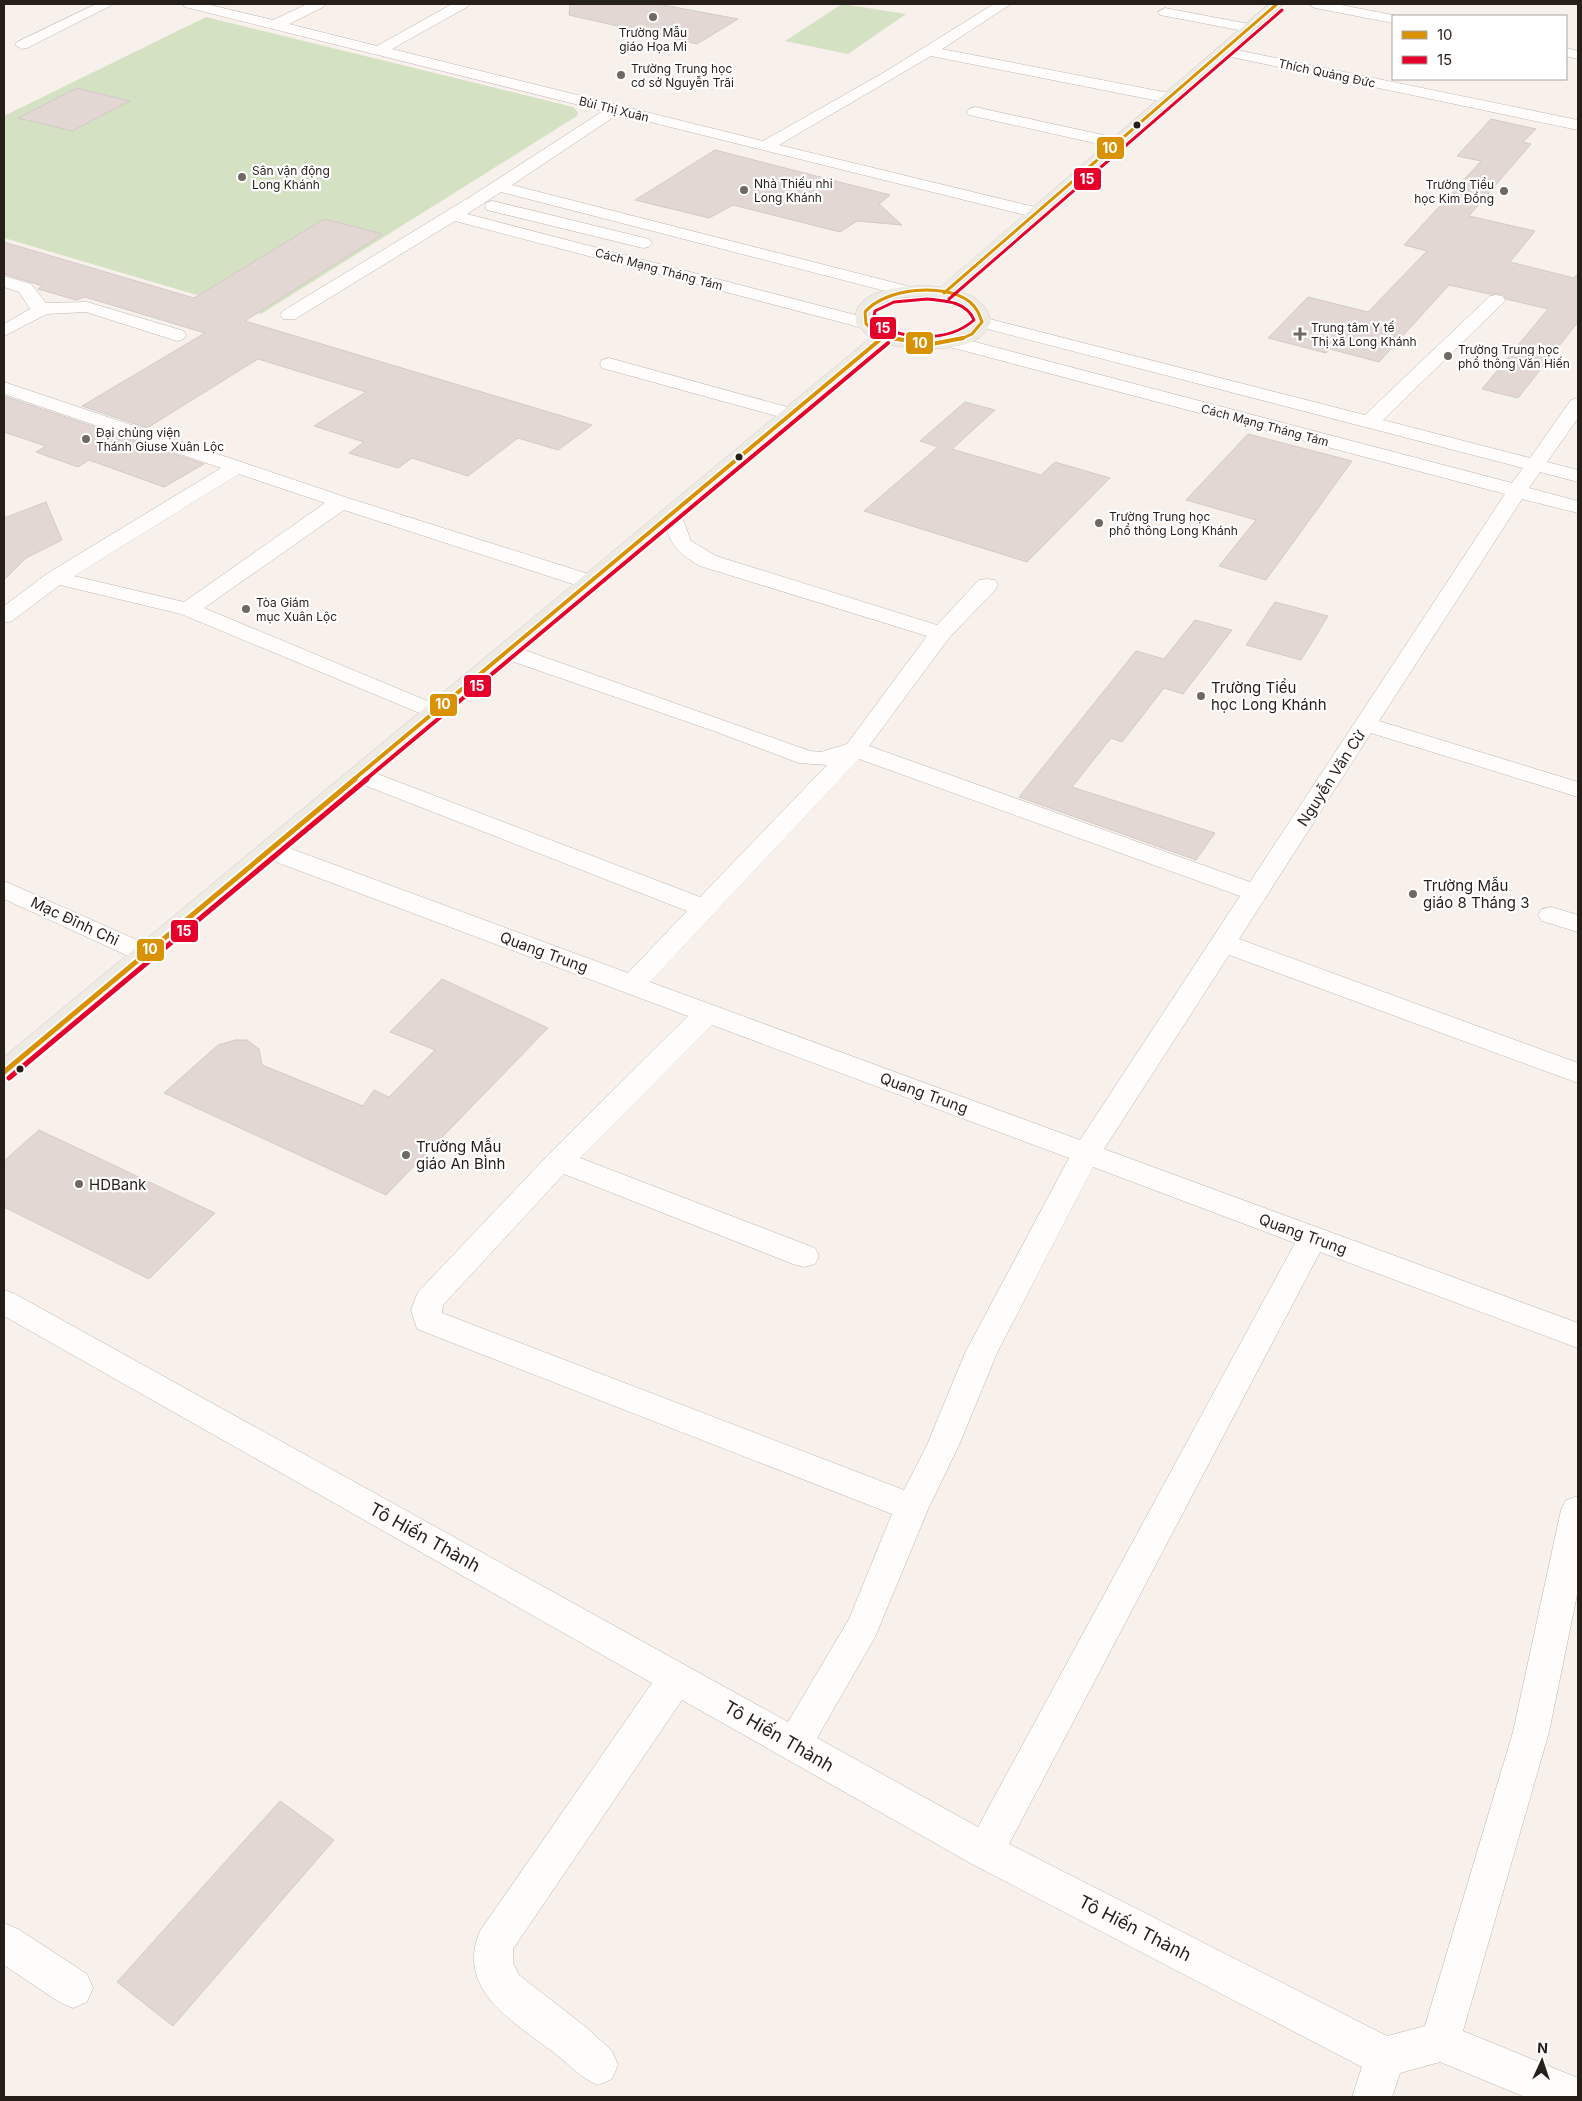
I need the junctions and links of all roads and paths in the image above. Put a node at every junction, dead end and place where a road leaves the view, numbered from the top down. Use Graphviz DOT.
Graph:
graph roads {
  1 [pos="107,4"];
  2 [pos="190,4"];
  3 [pos="318,4"];
  4 [pos="462,4"];
  5 [pos="1004,4"];
  6 [pos="1277,4"];
  7 [pos="1315,4"];
  8 [pos="1165,12"];
  9 [pos="1392,19"];
  10 [pos="276,25"];
  11 [pos="1249,28"];
  12 [pos="22,45"];
  13 [pos="379,50"];
  14 [pos="930,51"];
  15 [pos="1222,51"];
  16 [pos="1169,98"];
  17 [pos="616,109"];
  18 [pos="975,112"];
  19 [pos="1578,125"];
  20 [pos="1117,143"];
  21 [pos="765,146"];
  22 [pos="498,186"];
  23 [pos="476,201"];
  24 [pos="1037,213"];
  25 [pos="453,215"];
  26 [pos="656,246"];
  27 [pos="4,282"];
  28 [pos="908,292"];
  29 [pos="944,293"];
  30 [pos="856,296"];
  31 [pos="1496,300"];
  32 [pos="875,301"];
  33 [pos="43,310"];
  34 [pos="289,315"];
  35 [pos="982,322"];
  36 [pos="874,330"];
  37 [pos="4,331"];
  38 [pos="177,336"];
  39 [pos="953,342"];
  40 [pos="609,364"];
  41 [pos="4,388"];
  42 [pos="1578,404"];
  43 [pos="790,414"];
  44 [pos="1369,422"];
  45 [pos="1537,465"];
  46 [pos="238,466"];
  47 [pos="1578,476"];
  48 [pos="1517,491"];
  49 [pos="341,502"];
  50 [pos="1578,507"];
  51 [pos="672,513"];
  52 [pos="56,578"];
  53 [pos="590,582"];
  54 [pos="988,585"];
  55 [pos="188,609"];
  56 [pos="4,616"];
  57 [pos="941,633"];
  58 [pos="508,650"];
  59 [pos="434,712"];
  60 [pos="1366,724"];
  61 [pos="856,749"];
  62 [pos="359,775"];
  63 [pos="1578,790"];
  64 [pos="269,850"];
  65 [pos="4,889"];
  66 [pos="1256,893"];
  67 [pos="704,908"];
  68 [pos="1551,915"];
  69 [pos="1578,924"];
  70 [pos="1223,944"];
  71 [pos="146,954"];
  72 [pos="632,985"];
  73 [pos="707,1013"];
  74 [pos="4,1072"];
  75 [pos="1578,1073"];
  76 [pos="1086,1154"];
  77 [pos="559,1161"];
  78 [pos="1314,1238"];
  79 [pos="804,1256"];
  80 [pos="4,1302"];
  81 [pos="1578,1336"];
  82 [pos="912,1507"];
  83 [pos="1578,1510"];
  84 [pos="677,1678"];
  85 [pos="794,1745"];
  86 [pos="985,1851"];
  87 [pos="4,1942"];
  88 [pos="73,1988"];
  89 [pos="1440,2042"];
  90 [pos="1385,2057"];
  91 [pos="598,2065"];
  92 [pos="1372,2097"];
  93 [pos="1574,2097"];
  1 -- 12 [label="street"];
  2 -- 10 [label="street, Bùi Thị Xuân"];
  3 -- 10 [label="street"];
  4 -- 13 [label="street"];
  5 -- 14 [label="street"];
  6 -- 11 [label="main road"];
  7 -- 9 [label="street"];
  8 -- 11 [label="street"];
  10 -- 13 [label="street, Bùi Thị Xuân"];
  11 -- 15 [label="main road"];
  13 -- 17 [label="street, Bùi Thị Xuân"];
  14 -- 16 [label="street"];
  14 -- 21 [label="street"];
  15 -- 16 [label="main road"];
  15 -- 19 [label="street, Thích Quảng Đức"];
  16 -- 20 [label="main road"];
  17 -- 21 [label="street, Bùi Thị Xuân"];
  17 -- 22 [label="street"];
  18 -- 20 [label="street"];
  20 -- 24 [label="main road"];
  21 -- 24 [label="street, Bùi Thị Xuân"];
  22 -- 23 [label="street"];
  22 -- 28 [label="street"];
  23 -- 25 [label="street"];
  23 -- 26 [label="street, Cách Mạng Tháng Tám"];
  24 -- 29 [label="main road"];
  25 -- 34 [label="street"];
  25 -- 36 [label="street, Cách Mạng Tháng Tám"];
  27 -- 33 [label="street"];
  28 -- 29 [label="main road"];
  28 -- 32 [label="main road"];
  29 -- 35 [label="main road"];
  30 -- 32 [label="street"];
  31 -- 44 [label="street"];
  32 -- 36 [label="main road"];
  33 -- 37 [label="street"];
  33 -- 38 [label="street"];
  35 -- 39 [label="main road"];
  35 -- 44 [label="street, Cách Mạng Tháng Tám"];
  36 -- 39 [label="main road"];
  36 -- 43 [label="main road"];
  39 -- 48 [label="street, Cách Mạng Tháng Tám"];
  40 -- 43 [label="street"];
  41 -- 46 [label="street"];
  42 -- 45 [label="street, Nguyễn Văn Cừ"];
  43 -- 51 [label="main road"];
  44 -- 45 [label="street, Cách Mạng Tháng Tám"];
  45 -- 47 [label="street, Cách Mạng Tháng Tám"];
  45 -- 48 [label="street, Nguyễn Văn Cừ"];
  46 -- 49 [label="street"];
  46 -- 52 [label="street"];
  48 -- 50 [label="street, Cách Mạng Tháng Tám"];
  48 -- 60 [label="street, Nguyễn Văn Cừ"];
  49 -- 53 [label="street"];
  49 -- 55 [label="street"];
  51 -- 53 [label="main road"];
  51 -- 57 [label="street"];
  52 -- 55 [label="street"];
  52 -- 56 [label="street"];
  53 -- 58 [label="main road"];
  54 -- 57 [label="street"];
  55 -- 59 [label="street"];
  57 -- 61 [label="street"];
  58 -- 59 [label="main road"];
  58 -- 61 [label="street"];
  59 -- 62 [label="main road"];
  60 -- 63 [label="street"];
  60 -- 66 [label="street, Nguyễn Văn Cừ"];
  61 -- 66 [label="street"];
  61 -- 67 [label="street"];
  62 -- 64 [label="main road"];
  62 -- 67 [label="street"];
  64 -- 71 [label="main road"];
  64 -- 72 [label="street, Quang Trung"];
  65 -- 71 [label="street, Mạc Đĩnh Chi"];
  66 -- 70 [label="street, Nguyễn Văn Cừ"];
  67 -- 72 [label="street"];
  68 -- 69 [label="street"];
  70 -- 75 [label="street"];
  70 -- 76 [label="street, Nguyễn Văn Cừ"];
  71 -- 74 [label="main road"];
  72 -- 73 [label="street, Quang Trung"];
  73 -- 76 [label="street, Quang Trung"];
  73 -- 77 [label="street"];
  76 -- 78 [label="street, Quang Trung"];
  76 -- 82 [label="street, Nguyễn Văn Cừ"];
  77 -- 79 [label="street"];
  77 -- 82 [label="street"];
  78 -- 81 [label="street, Quang Trung"];
  78 -- 86 [label="street"];
  80 -- 84 [label="street, Tô Hiến Thành"];
  82 -- 85 [label="street, Nguyễn Văn Cừ"];
  83 -- 89 [label="street"];
  84 -- 85 [label="street, Tô Hiến Thành"];
  84 -- 91 [label="street"];
  85 -- 86 [label="street, Tô Hiến Thành"];
  86 -- 90 [label="street, Tô Hiến Thành"];
  87 -- 88 [label="street"];
  89 -- 90 [label="street"];
  89 -- 93 [label="street"];
  90 -- 92 [label="street"];
}
